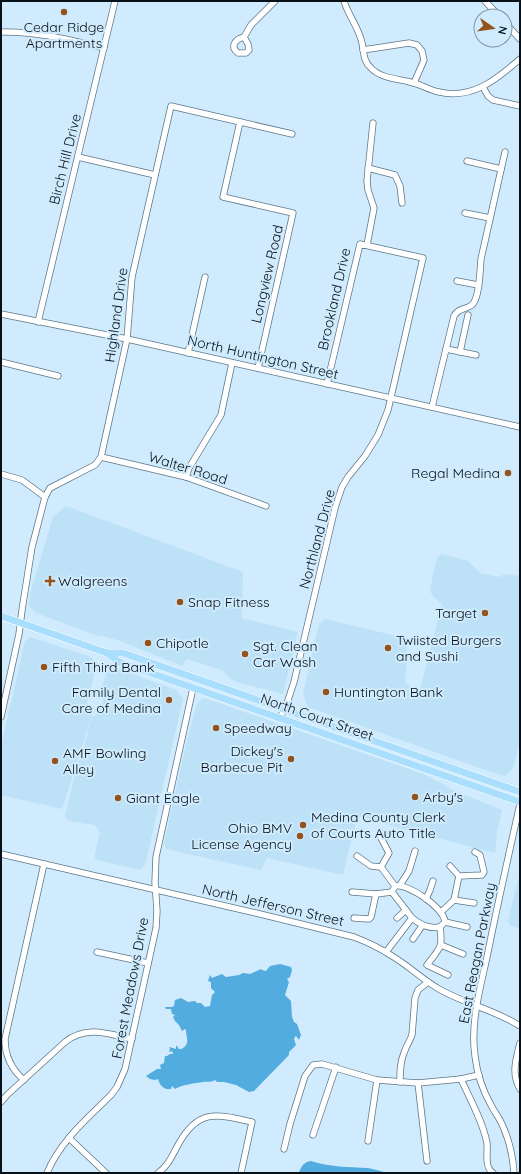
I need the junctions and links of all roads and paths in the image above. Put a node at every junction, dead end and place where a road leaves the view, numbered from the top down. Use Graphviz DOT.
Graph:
graph roads {
  1 [pos="116,1"];
  2 [pos="274,1"];
  3 [pos="344,1"];
  4 [pos="1,32"];
  5 [pos="513,32"];
  6 [pos="244,37"];
  7 [pos="520,39"];
  8 [pos="104,48"];
  9 [pos="363,50"];
  10 [pos="520,59"];
  11 [pos="414,83"];
  12 [pos="483,87"];
  13 [pos="520,106"];
  14 [pos="240,122"];
  15 [pos="373,124"];
  16 [pos="292,134"];
  17 [pos="505,152"];
  18 [pos="78,157"];
  19 [pos="467,161"];
  20 [pos="368,168"];
  21 [pos="501,169"];
  22 [pos="155,175"];
  23 [pos="402,202"];
  24 [pos="465,213"];
  25 [pos="490,218"];
  26 [pos="367,245"];
  27 [pos="205,277"];
  28 [pos="457,281"];
  29 [pos="478,286"];
  30 [pos="1,314"];
  31 [pos="468,314"];
  32 [pos="38,322"];
  33 [pos="126,339"];
  34 [pos="446,349"];
  35 [pos="460,352"];
  36 [pos="188,353"];
  37 [pos="476,355"];
  38 [pos="1,362"];
  39 [pos="232,363"];
  40 [pos="258,368"];
  41 [pos="58,376"];
  42 [pos="327,384"];
  43 [pos="391,398"];
  44 [pos="432,407"];
  45 [pos="520,427"];
  46 [pos="101,457"];
  47 [pos="1,474"];
  48 [pos="186,476"];
  49 [pos="44,497"];
  50 [pos="266,506"];
  51 [pos="1,616"];
  52 [pos="21,623"];
  53 [pos="107,653"];
  54 [pos="193,688"];
  55 [pos="2,707"];
  56 [pos="284,709"];
  57 [pos="1,717"];
  58 [pos="280,718"];
  59 [pos="520,792"];
  60 [pos="520,803"];
  61 [pos="381,838"];
  62 [pos="414,851"];
  63 [pos="475,852"];
  64 [pos="1,854"];
  65 [pos="357,856"];
  66 [pos="44,864"];
  67 [pos="450,866"];
  68 [pos="381,867"];
  69 [pos="459,876"];
  70 [pos="433,881"];
  71 [pos="398,885"];
  72 [pos="156,890"];
  73 [pos="352,892"];
  74 [pos="392,892"];
  75 [pos="376,894"];
  76 [pos="426,899"];
  77 [pos="454,900"];
  78 [pos="474,903"];
  79 [pos="406,910"];
  80 [pos="441,912"];
  81 [pos="354,918"];
  82 [pos="397,918"];
  83 [pos="412,918"];
  84 [pos="445,922"];
  85 [pos="422,926"];
  86 [pos="440,927"];
  87 [pos="467,927"];
  88 [pos="414,939"];
  89 [pos="441,945"];
  90 [pos="97,952"];
  91 [pos="386,952"];
  92 [pos="462,954"];
  93 [pos="148,963"];
  94 [pos="448,975"];
  95 [pos="428,982"];
  96 [pos="477,1006"];
  97 [pos="520,1026"];
  98 [pos="132,1039"];
  99 [pos="520,1043"];
  100 [pos="336,1068"];
  101 [pos="479,1075"];
  102 [pos="462,1079"];
  103 [pos="24,1080"];
  104 [pos="377,1080"];
  105 [pos="400,1082"];
  106 [pos="418,1083"];
  107 [pos="520,1089"];
  108 [pos="1,1102"];
  109 [pos="313,1134"];
  110 [pos="69,1138"];
  111 [pos="368,1141"];
  112 [pos="284,1149"];
  113 [pos="427,1161"];
  114 [pos="48,1173"];
  115 [pos="106,1173"];
  116 [pos="158,1173"];
  117 [pos="241,1173"];
  118 [pos="493,1173"];
  119 [pos="514,1173"];
  1 -- 8 [label="street, Birch Hill Drive"];
  2 -- 6 [label="street"];
  3 -- 9 [label="street"];
  4 -- 8 [label="street"];
  5 -- 7 [label="street"];
  8 -- 18 [label="street, Birch Hill Drive"];
  9 -- 11 [label="street"];
  9 -- 11 [label="street"];
  10 -- 12 [label="street"];
  11 -- 12 [label="street"];
  12 -- 13 [label="street"];
  14 -- 16 [label="street"];
  14 -- 22 [label="street, Highland Drive"];
  14 -- 40 [label="street, Longview Road"];
  15 -- 20 [label="street"];
  17 -- 21 [label="street"];
  18 -- 22 [label="street"];
  18 -- 32 [label="street, Birch Hill Drive"];
  19 -- 21 [label="street"];
  20 -- 23 [label="street"];
  20 -- 26 [label="street"];
  21 -- 25 [label="street"];
  22 -- 33 [label="street, Highland Drive"];
  24 -- 25 [label="street"];
  25 -- 29 [label="street"];
  26 -- 42 [label="street, Brookland Drive"];
  26 -- 43 [label="street, Northland Drive"];
  27 -- 36 [label="street"];
  28 -- 29 [label="street"];
  29 -- 34 [label="street"];
  30 -- 32 [label="street, North Huntington Street"];
  31 -- 35 [label="street"];
  32 -- 33 [label="street, North Huntington Street"];
  33 -- 36 [label="street, North Huntington Street"];
  33 -- 46 [label="street, Highland Drive"];
  34 -- 35 [label="street"];
  34 -- 44 [label="street"];
  35 -- 37 [label="street"];
  36 -- 39 [label="street, North Huntington Street"];
  38 -- 41 [label="street"];
  39 -- 40 [label="street, North Huntington Street"];
  39 -- 48 [label="street"];
  40 -- 42 [label="street, North Huntington Street"];
  42 -- 43 [label="street, North Huntington Street"];
  43 -- 44 [label="street, North Huntington Street"];
  43 -- 56 [label="street, Northland Drive"];
  44 -- 45 [label="street, North Huntington Street"];
  46 -- 48 [label="street, Walter Road"];
  46 -- 49 [label="street"];
  47 -- 49 [label="street"];
  48 -- 50 [label="street, Walter Road"];
  49 -- 52 [label="street"];
  51 -- 52 [label="main road, North Court Street"];
  52 -- 53 [label="main road, North Court Street"];
  52 -- 55 [label="street"];
  53 -- 54 [label="main road, North Court Street"];
  53 -- 56 [label="main road, North Court Street"];
  54 -- 58 [label="main road, North Court Street"];
  54 -- 72 [label="street, Forest Meadows Drive"];
  55 -- 57 [label="street"];
  56 -- 58 [label="street, Northland Drive"];
  56 -- 59 [label="main road, North Court Street"];
  58 -- 60 [label="main road, North Court Street"];
  60 -- 96 [label="street, East Reagan Parkway"];
  61 -- 68 [label="street"];
  62 -- 71 [label="street"];
  63 -- 69 [label="street"];
  64 -- 66 [label="street, North Jefferson Street"];
  65 -- 68 [label="street"];
  66 -- 72 [label="street, North Jefferson Street"];
  66 -- 103 [label="street"];
  67 -- 69 [label="street"];
  68 -- 71 [label="street"];
  69 -- 77 [label="street"];
  70 -- 76 [label="street"];
  71 -- 74 [label="street"];
  71 -- 76 [label="street"];
  72 -- 91 [label="street, North Jefferson Street"];
  72 -- 93 [label="street, Forest Meadows Drive"];
  73 -- 75 [label="street"];
  74 -- 75 [label="street"];
  74 -- 79 [label="street"];
  75 -- 81 [label="street"];
  76 -- 80 [label="street"];
  77 -- 78 [label="street"];
  77 -- 80 [label="street"];
  79 -- 82 [label="street"];
  79 -- 83 [label="street"];
  80 -- 84 [label="street"];
  83 -- 85 [label="street"];
  83 -- 91 [label="street"];
  84 -- 86 [label="street"];
  84 -- 87 [label="street"];
  85 -- 86 [label="street"];
  85 -- 88 [label="street"];
  86 -- 89 [label="street"];
  89 -- 92 [label="street"];
  89 -- 94 [label="street"];
  90 -- 93 [label="street"];
  91 -- 95 [label="street, North Jefferson Street"];
  93 -- 98 [label="street, Forest Meadows Drive"];
  95 -- 96 [label="street, North Jefferson Street"];
  95 -- 105 [label="street"];
  96 -- 97 [label="street, North Jefferson Street"];
  96 -- 101 [label="street, East Reagan Parkway"];
  98 -- 103 [label="street"];
  98 -- 110 [label="street, Forest Meadows Drive"];
  99 -- 107 [label="street"];
  100 -- 104 [label="street"];
  100 -- 109 [label="street"];
  100 -- 112 [label="street"];
  101 -- 102 [label="street"];
  101 -- 119 [label="street, East Reagan Parkway"];
  102 -- 106 [label="street"];
  102 -- 118 [label="street"];
  103 -- 108 [label="street"];
  104 -- 105 [label="street"];
  104 -- 111 [label="street"];
  105 -- 106 [label="street"];
  106 -- 113 [label="street"];
  110 -- 114 [label="street, Forest Meadows Drive"];
  110 -- 115 [label="street"];
  116 -- 117 [label="street"];
}
